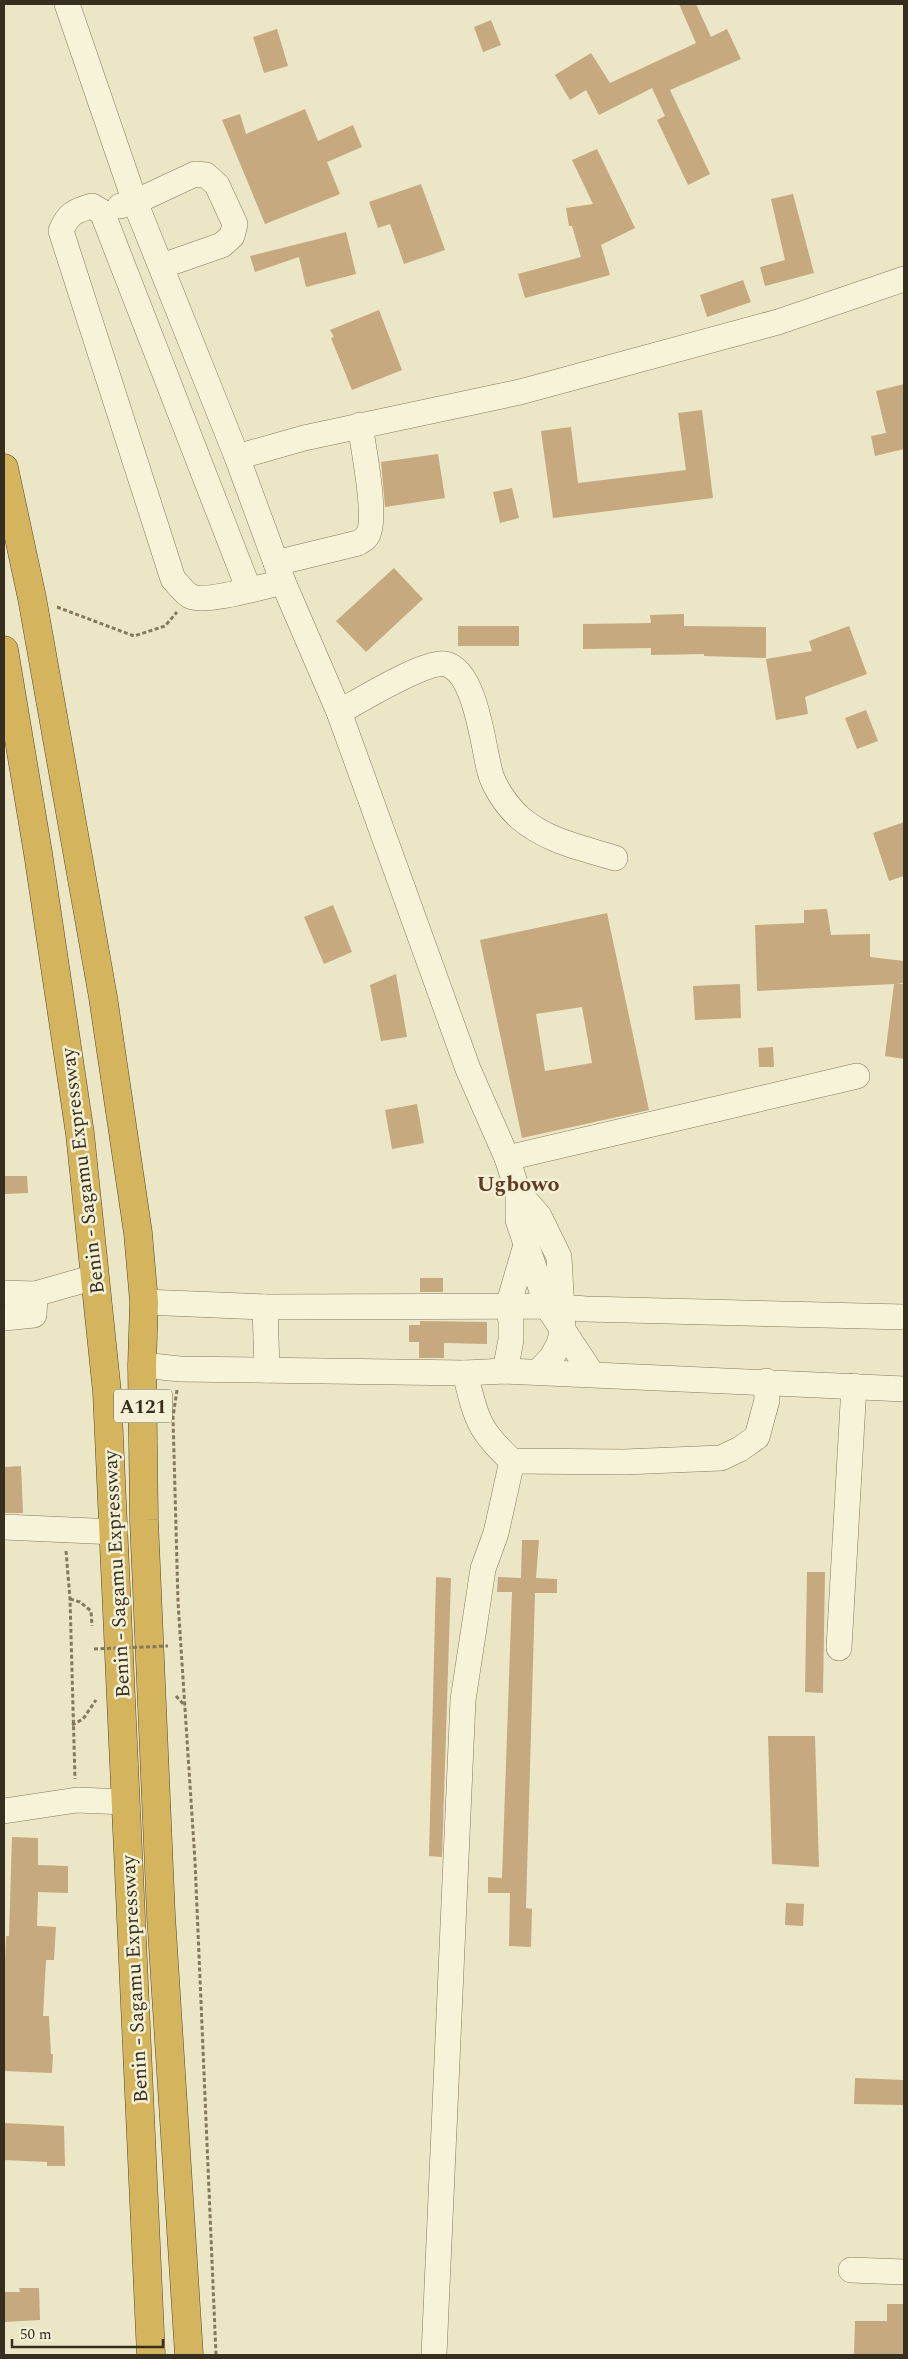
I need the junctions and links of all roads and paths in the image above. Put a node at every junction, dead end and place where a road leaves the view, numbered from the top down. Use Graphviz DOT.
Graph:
graph roads {
  1 [pos="67,4"];
  2 [pos="135,202"];
  3 [pos="102,212"];
  4 [pos="162,266"];
  5 [pos="904,279"];
  6 [pos="360,425"];
  7 [pos="237,457"];
  8 [pos="4,468"];
  9 [pos="279,572"];
  10 [pos="249,590"];
  11 [pos="190,596"];
  12 [pos="32,598"];
  13 [pos="4,650"];
  14 [pos="339,712"];
  15 [pos="11,728"];
  16 [pos="615,858"];
  17 [pos="857,1076"];
  18 [pos="507,1158"];
  19 [pos="518,1192"];
  20 [pos="526,1245"];
  21 [pos="95,1277"];
  22 [pos="4,1293"];
  23 [pos="35,1294"];
  24 [pos="144,1302"];
  25 [pos="265,1306"];
  26 [pos="508,1306"];
  27 [pos="565,1312"];
  28 [pos="4,1318"];
  29 [pos="904,1318"];
  30 [pos="142,1365"];
  31 [pos="180,1369"];
  32 [pos="267,1370"];
  33 [pos="505,1371"];
  34 [pos="538,1372"];
  35 [pos="465,1373"];
  36 [pos="592,1374"];
  37 [pos="766,1381"];
  38 [pos="854,1386"];
  39 [pos="904,1389"];
  40 [pos="512,1461"];
  41 [pos="4,1527"];
  42 [pos="64,1530"];
  43 [pos="114,1532"];
  44 [pos="70,1599"];
  45 [pos="92,1630"];
  46 [pos="93,1640"];
  47 [pos="168,1646"];
  48 [pos="839,1648"];
  49 [pos="94,1649"];
  50 [pos="94,1658"];
  51 [pos="96,1693"];
  52 [pos="72,1726"];
  53 [pos="76,1800"];
  54 [pos="126,1802"];
  55 [pos="4,1811"];
  56 [pos="851,2270"];
  57 [pos="904,2272"];
  58 [pos="151,2355"];
  59 [pos="189,2355"];
  60 [pos="216,2355"];
  61 [pos="434,2355"];
  1 -- 2 [label="street"];
  2 -- 3 [label="street"];
  2 -- 4 [label="street"];
  2 -- 4 [label="street"];
  3 -- 10 [label="street"];
  3 -- 11 [label="street"];
  4 -- 7 [label="street"];
  5 -- 6 [label="street"];
  6 -- 7 [label="street"];
  6 -- 9 [label="street"];
  7 -- 9 [label="street"];
  8 -- 12 [label="highway, A121"];
  9 -- 10 [label="street"];
  9 -- 14 [label="street"];
  10 -- 11 [label="street"];
  11 -- 12 [label="path"];
  12 -- 24 [label="highway, A121"];
  13 -- 15 [label="highway, Benin - Sagamu Expressway / A121"];
  14 -- 16 [label="street"];
  14 -- 18 [label="street"];
  15 -- 21 [label="highway, Benin - Sagamu Expressway / A121"];
  17 -- 18 [label="street"];
  18 -- 19 [label="street"];
  19 -- 20 [label="street"];
  19 -- 27 [label="street"];
  20 -- 26 [label="street"];
  20 -- 27 [label="street"];
  21 -- 23 [label="street"];
  21 -- 43 [label="highway, Benin - Sagamu Expressway / A121"];
  22 -- 23 [label="street"];
  23 -- 28 [label="street"];
  24 -- 25 [label="street"];
  24 -- 30 [label="highway, A121"];
  25 -- 26 [label="street"];
  25 -- 32 [label="street"];
  26 -- 27 [label="street"];
  26 -- 33 [label="street"];
  27 -- 29 [label="street"];
  27 -- 34 [label="street"];
  27 -- 36 [label="street"];
  30 -- 31 [label="street"];
  30 -- 59 [label="highway, A121"];
  31 -- 32 [label="street"];
  31 -- 60 [label="path"];
  32 -- 35 [label="street"];
  33 -- 34 [label="street"];
  33 -- 35 [label="street"];
  34 -- 36 [label="street"];
  35 -- 40 [label="street"];
  36 -- 37 [label="street"];
  37 -- 38 [label="street"];
  37 -- 40 [label="street"];
  38 -- 39 [label="street"];
  38 -- 48 [label="street"];
  40 -- 61 [label="street"];
  41 -- 42 [label="street"];
  42 -- 43 [label="street"];
  42 -- 44 [label="path"];
  43 -- 54 [label="highway, Benin - Sagamu Expressway / A121"];
  44 -- 45 [label="path"];
  44 -- 52 [label="path"];
  46 -- 49 [label="path"];
  47 -- 49 [label="path, bridge"];
  49 -- 50 [label="path"];
  51 -- 52 [label="path"];
  52 -- 53 [label="path"];
  53 -- 54 [label="street"];
  53 -- 55 [label="street"];
  54 -- 58 [label="highway, Benin - Sagamu Expressway / A121"];
  56 -- 57 [label="street"];
}
